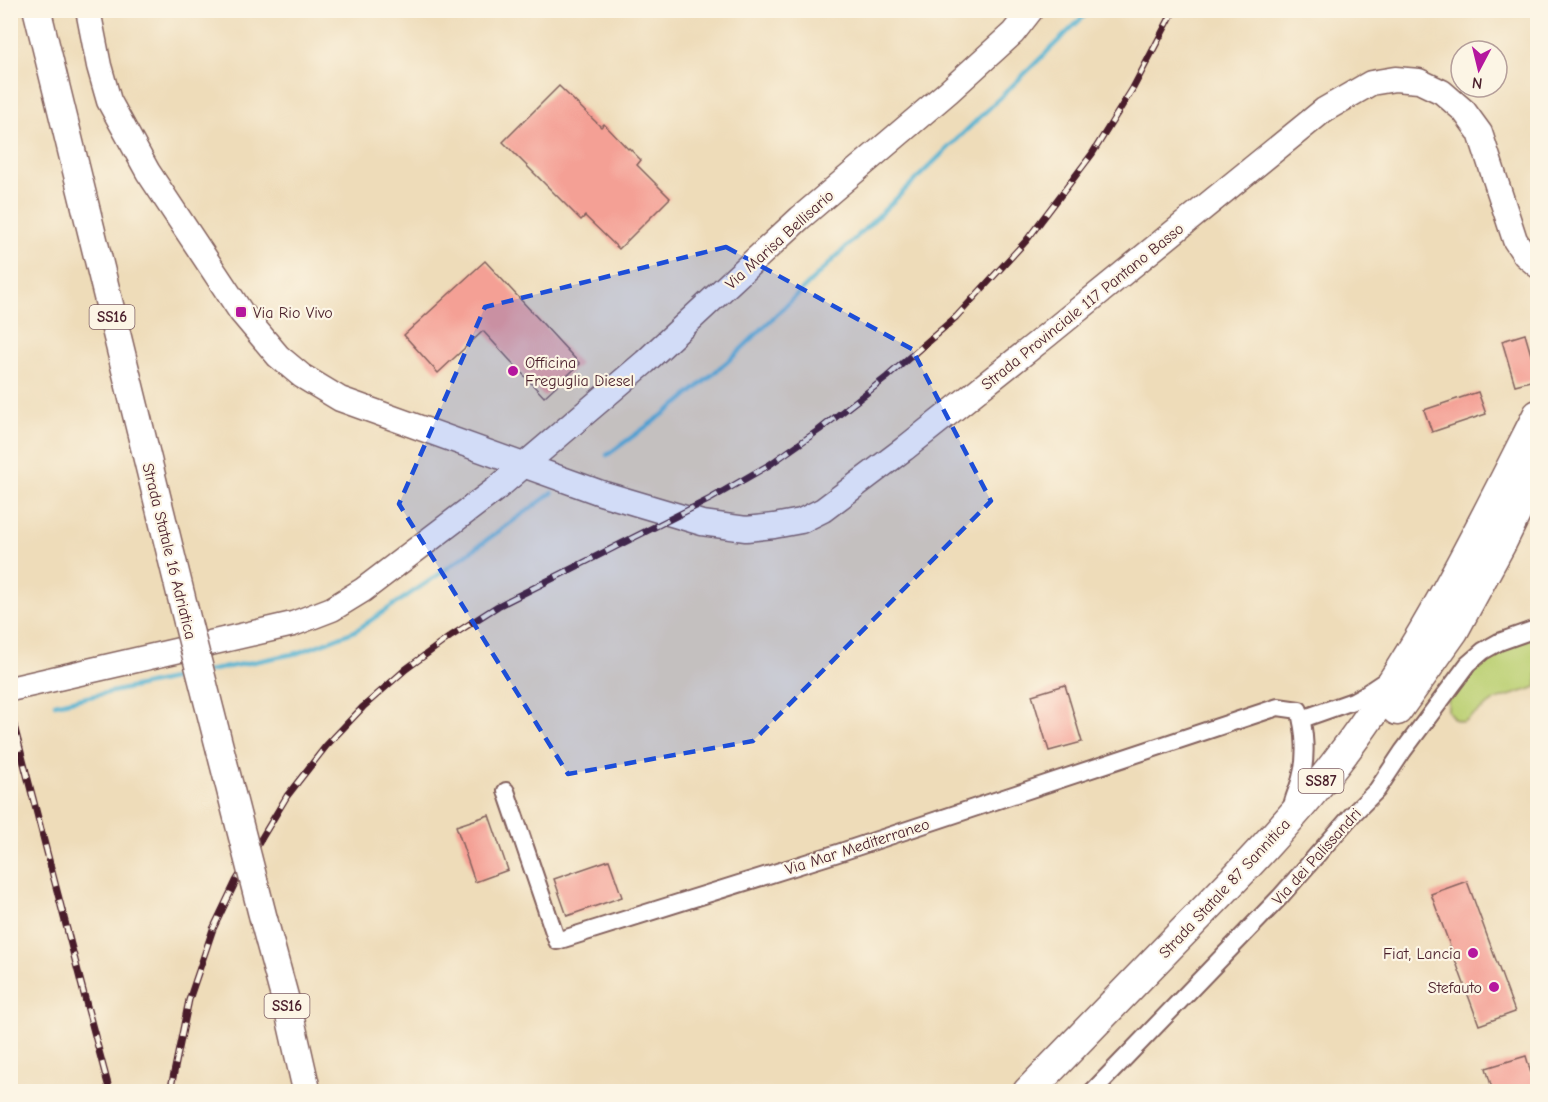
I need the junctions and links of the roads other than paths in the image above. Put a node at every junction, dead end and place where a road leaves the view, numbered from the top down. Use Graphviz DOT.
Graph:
graph roads {
  1 [pos="37,10"];
  2 [pos="88,10"];
  3 [pos="1031,10"];
  4 [pos="1538,266"];
  5 [pos="1538,415"];
  6 [pos="523,465"];
  7 [pos="1538,467"];
  8 [pos="1538,488"];
  9 [pos="1502,541"];
  10 [pos="1538,628"];
  11 [pos="1400,670"];
  12 [pos="10,689"];
  13 [pos="1302,719"];
  14 [pos="506,790"];
  15 [pos="1288,820"];
  16 [pos="307,1092"];
  17 [pos="1028,1092"];
  18 [pos="1055,1092"];
  19 [pos="1092,1092"];
  1 -- 16 [label="main road, Strada Statale 16 Adriatica / SS16, bridge"];
  2 -- 6 [label="street"];
  3 -- 6 [label="street, Via Marisa Bellisario"];
  4 -- 6 [label="street, Strada Provinciale 117 Pantano Basso"];
  5 -- 11 [label="highway, Strada Statale 87 Sannitica / SS87"];
  6 -- 12 [label="street"];
  7 -- 9 [label="highway, Strada Statale 87 Sannitica / SS87"];
  8 -- 9 [label="highway, SS87"];
  9 -- 18 [label="highway, Strada Statale 87 Sannitica / SS87"];
  10 -- 19 [label="street, Via dei Palissandri"];
  11 -- 13 [label="street"];
  11 -- 15 [label="highway, Strada Statale 87 Sannitica / SS87"];
  13 -- 14 [label="street, Via Mar Mediterraneo"];
  13 -- 15 [label="street"];
  15 -- 17 [label="highway, Strada Statale 87 Sannitica / SS87"];
}
